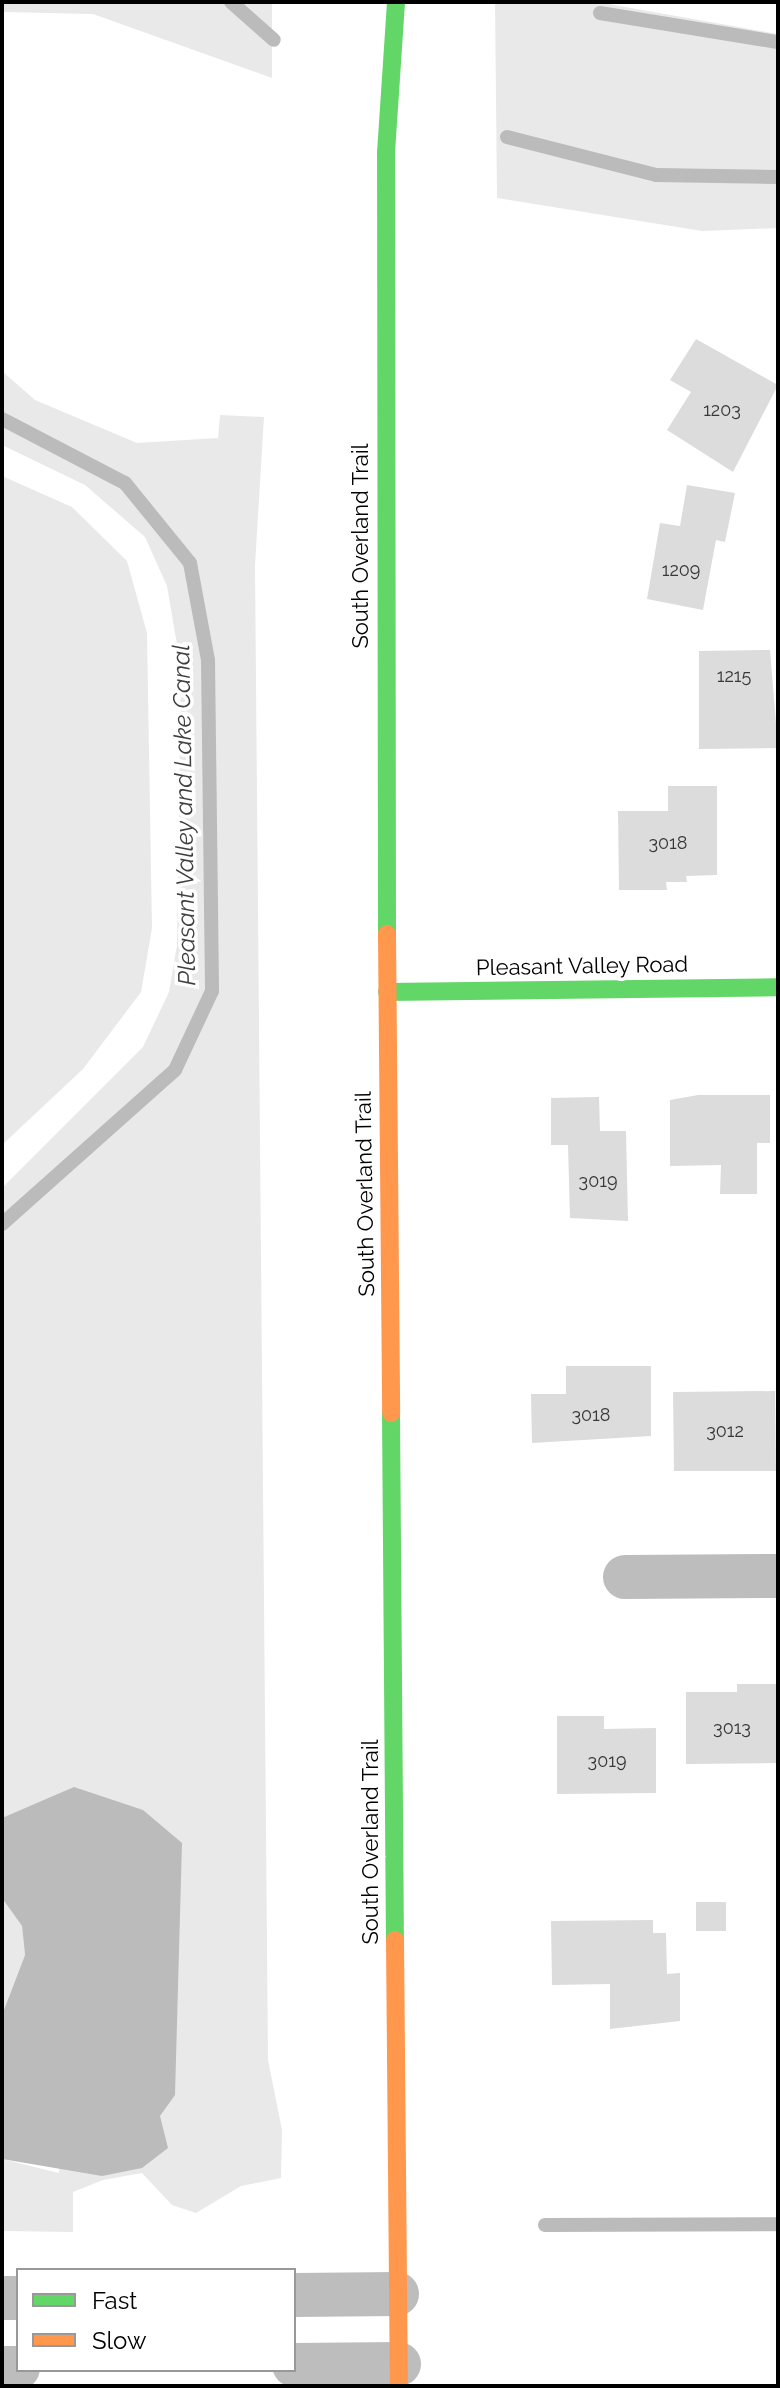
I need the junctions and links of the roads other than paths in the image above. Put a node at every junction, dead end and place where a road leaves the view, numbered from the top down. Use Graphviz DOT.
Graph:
graph roads {
  1 [pos="396,4"];
  2 [pos="778,987"];
  3 [pos="387,992"];
  4 [pos="778,1576"];
  5 [pos="625,1577"];
  6 [pos="397,2294"];
  7 [pos="296,2295"];
  8 [pos="296,2365"];
  9 [pos="399,2375"];
  1 -- 3 [label="main road, South Overland Trail"];
  2 -- 3 [label="main road, Pleasant Valley Road"];
  3 -- 6 [label="main road, South Overland Trail"];
  4 -- 5 [label="street"];
  6 -- 7 [label="street"];
  6 -- 9 [label="main road, South Overland Trail"];
  8 -- 9 [label="street"];
}
